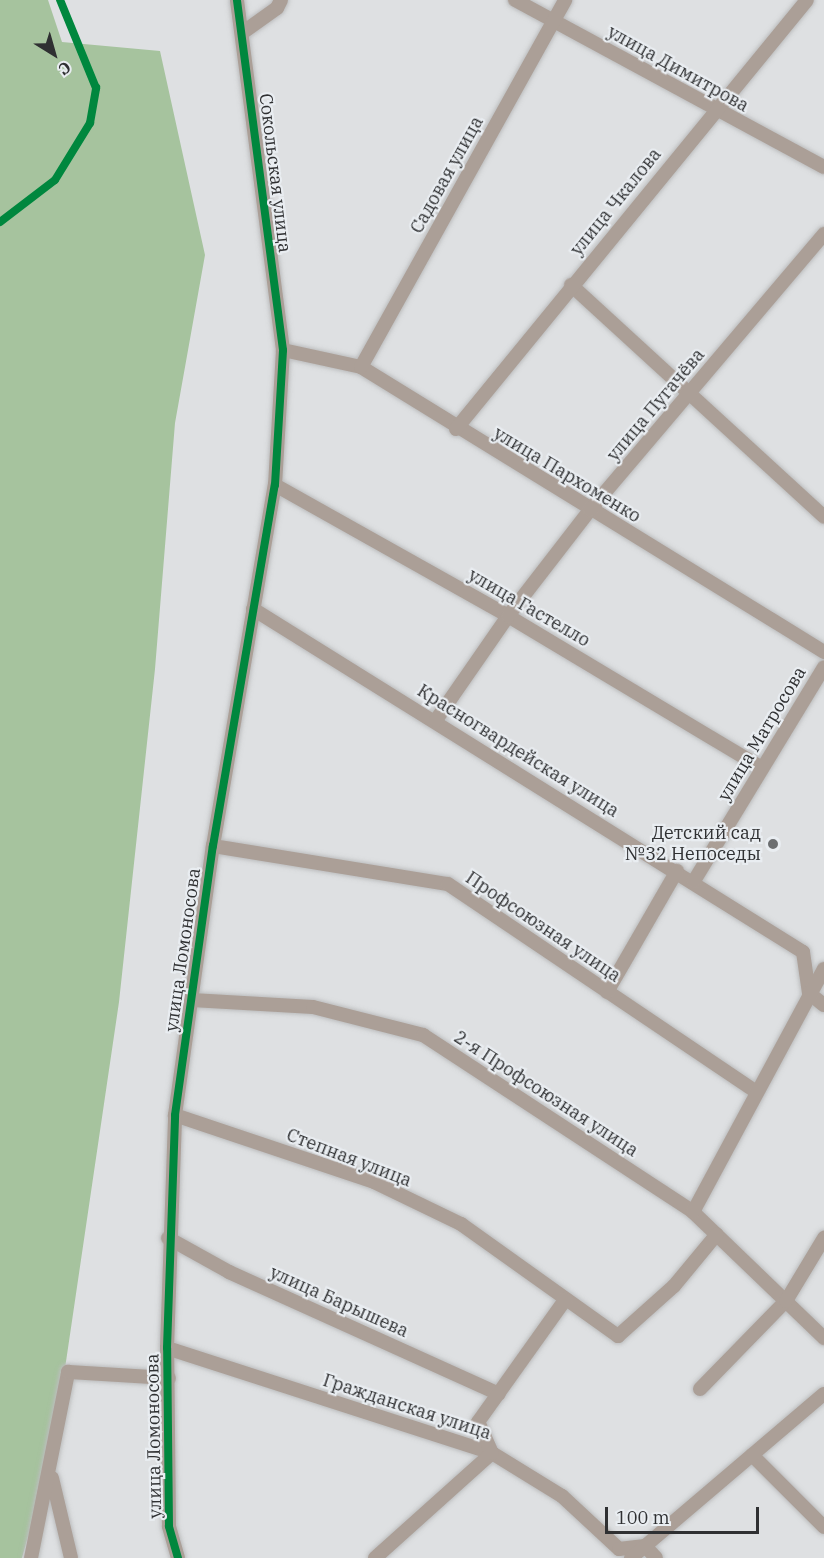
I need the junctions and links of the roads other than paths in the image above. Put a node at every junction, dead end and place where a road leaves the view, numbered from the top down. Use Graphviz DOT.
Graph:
graph roads {
  1 [pos="237,0"];
  2 [pos="281,0"];
  3 [pos="515,0"];
  4 [pos="565,0"];
  5 [pos="807,0"];
  6 [pos="554,21"];
  7 [pos="242,33"];
  8 [pos="713,111"];
  9 [pos="824,167"];
  10 [pos="824,234"];
  11 [pos="571,285"];
  12 [pos="284,350"];
  13 [pos="361,367"];
  14 [pos="690,394"];
  15 [pos="456,429"];
  16 [pos="275,485"];
  17 [pos="590,510"];
  18 [pos="824,517"];
  19 [pos="253,609"];
  20 [pos="508,616"];
  21 [pos="824,652"];
  22 [pos="824,667"];
  23 [pos="436,720"];
  24 [pos="762,768"];
  25 [pos="213,846"];
  26 [pos="677,871"];
  27 [pos="694,881"];
  28 [pos="824,969"];
  29 [pos="607,992"];
  30 [pos="809,993"];
  31 [pos="192,1000"];
  32 [pos="824,1005"];
  33 [pos="755,1091"];
  34 [pos="175,1115"];
  35 [pos="693,1212"];
  36 [pos="717,1234"];
  37 [pos="168,1238"];
  38 [pos="824,1238"];
  39 [pos="565,1300"];
  40 [pos="786,1301"];
  41 [pos="824,1338"];
  42 [pos="167,1348"];
  43 [pos="169,1378"];
  44 [pos="700,1389"];
  45 [pos="498,1394"];
  46 [pos="824,1394"];
  47 [pos="492,1453"];
  48 [pos="752,1455"];
  49 [pos="51,1474"];
  50 [pos="824,1527"];
  51 [pos="645,1546"];
  52 [pos="31,1558"];
  53 [pos="71,1558"];
  54 [pos="178,1558"];
  55 [pos="375,1558"];
  56 [pos="631,1558"];
  57 [pos="656,1558"];
  1 -- 7 [label="street, Сокольская улица"];
  2 -- 7 [label="street"];
  3 -- 6 [label="street, улица Димитрова"];
  4 -- 6 [label="street, Садовая улица"];
  5 -- 8 [label="street, улица Чкалова"];
  6 -- 8 [label="street, улица Димитрова"];
  6 -- 13 [label="street, Садовая улица"];
  7 -- 12 [label="street, Сокольская улица"];
  8 -- 9 [label="street, улица Димитрова"];
  8 -- 11 [label="street, улица Чкалова"];
  10 -- 14 [label="street, улица Пугачёва"];
  11 -- 14 [label="street"];
  11 -- 15 [label="street, улица Чкалова"];
  12 -- 13 [label="street, улица Пархоменко"];
  12 -- 16 [label="street, улица Ломоносова"];
  13 -- 15 [label="street, улица Пархоменко"];
  14 -- 17 [label="street, улица Пугачёва"];
  14 -- 18 [label="street"];
  15 -- 17 [label="street, улица Пархоменко"];
  16 -- 19 [label="street, улица Ломоносова"];
  16 -- 20 [label="street, улица Гастелло"];
  17 -- 20 [label="street, улица Пугачёва"];
  17 -- 21 [label="street, улица Пархоменко"];
  19 -- 23 [label="street, Красногвардейская улица"];
  19 -- 25 [label="street, улица Ломоносова"];
  20 -- 23 [label="street, улица Пугачёва"];
  20 -- 24 [label="street, улица Гастелло"];
  22 -- 24 [label="street, улица Матросова"];
  23 -- 26 [label="street, Красногвардейская улица"];
  24 -- 27 [label="street, улица Матросова"];
  25 -- 29 [label="street, Профсоюзная улица"];
  25 -- 31 [label="street, улица Ломоносова"];
  26 -- 27 [label="street, Красногвардейская улица"];
  26 -- 29 [label="street"];
  27 -- 30 [label="street, Красногвардейская улица"];
  28 -- 30 [label="street"];
  29 -- 33 [label="street, Профсоюзная улица"];
  30 -- 32 [label="street"];
  30 -- 33 [label="street"];
  31 -- 34 [label="street, улица Ломоносова"];
  31 -- 35 [label="street, 2-я Профсоюзная улица"];
  33 -- 35 [label="street"];
  34 -- 37 [label="street, улица Ломоносова"];
  34 -- 39 [label="street, Степная улица"];
  35 -- 36 [label="street, 2-я Профсоюзная улица"];
  36 -- 39 [label="street, Степная улица"];
  36 -- 40 [label="street, 2-я Профсоюзная улица"];
  37 -- 42 [label="street, улица Ломоносова"];
  37 -- 45 [label="street, улица Барышева"];
  38 -- 40 [label="street"];
  39 -- 45 [label="street"];
  40 -- 41 [label="street, 2-я Профсоюзная улица"];
  40 -- 44 [label="street"];
  42 -- 43 [label="street, улица Ломоносова"];
  42 -- 47 [label="street, Гражданская улица"];
  43 -- 49 [label="street"];
  43 -- 54 [label="street, улица Ломоносова"];
  45 -- 47 [label="street"];
  46 -- 48 [label="street"];
  47 -- 51 [label="street, Гражданская улица"];
  47 -- 55 [label="street"];
  48 -- 50 [label="street"];
  48 -- 51 [label="street"];
  49 -- 52 [label="street"];
  49 -- 53 [label="street"];
  51 -- 56 [label="street"];
  51 -- 57 [label="street"];
}
